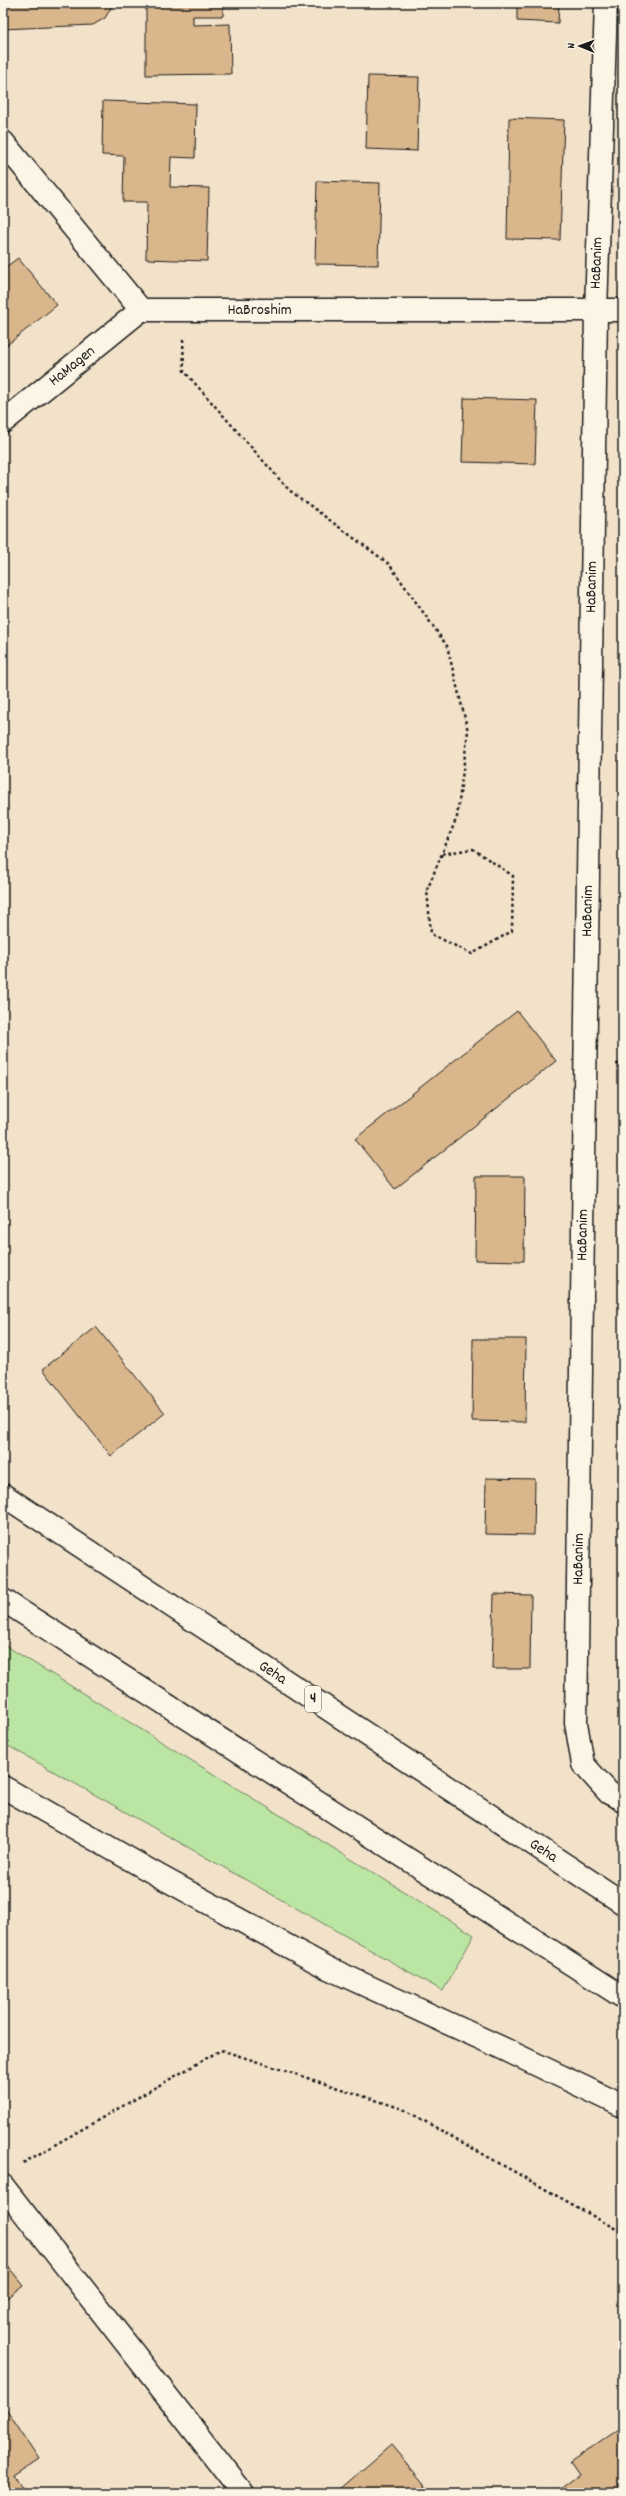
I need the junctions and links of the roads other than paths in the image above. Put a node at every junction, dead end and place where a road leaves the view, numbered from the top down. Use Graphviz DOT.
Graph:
graph roads {
  1 [pos="606,3"];
  2 [pos="3,142"];
  3 [pos="142,310"];
  4 [pos="623,310"];
  5 [pos="596,311"];
  6 [pos="3,422"];
  7 [pos="3,1495"];
  8 [pos="3,1600"];
  9 [pos="3,1787"];
  10 [pos="623,1800"];
  11 [pos="623,1904"];
  12 [pos="623,1997"];
  13 [pos="623,2106"];
  14 [pos="3,2186"];
  15 [pos="243,2493"];
  1 -- 5 [label="main road, HaBanim"];
  2 -- 3 [label="main road"];
  3 -- 5 [label="main road, HaBroshim"];
  3 -- 6 [label="main road, HaMagen"];
  4 -- 5 [label="main road, HaBroshim"];
  5 -- 10 [label="main road, HaBanim"];
  7 -- 11 [label="main road, Geha / 4"];
  8 -- 12 [label="main road"];
  9 -- 13 [label="main road"];
  14 -- 15 [label="main road"];
}
